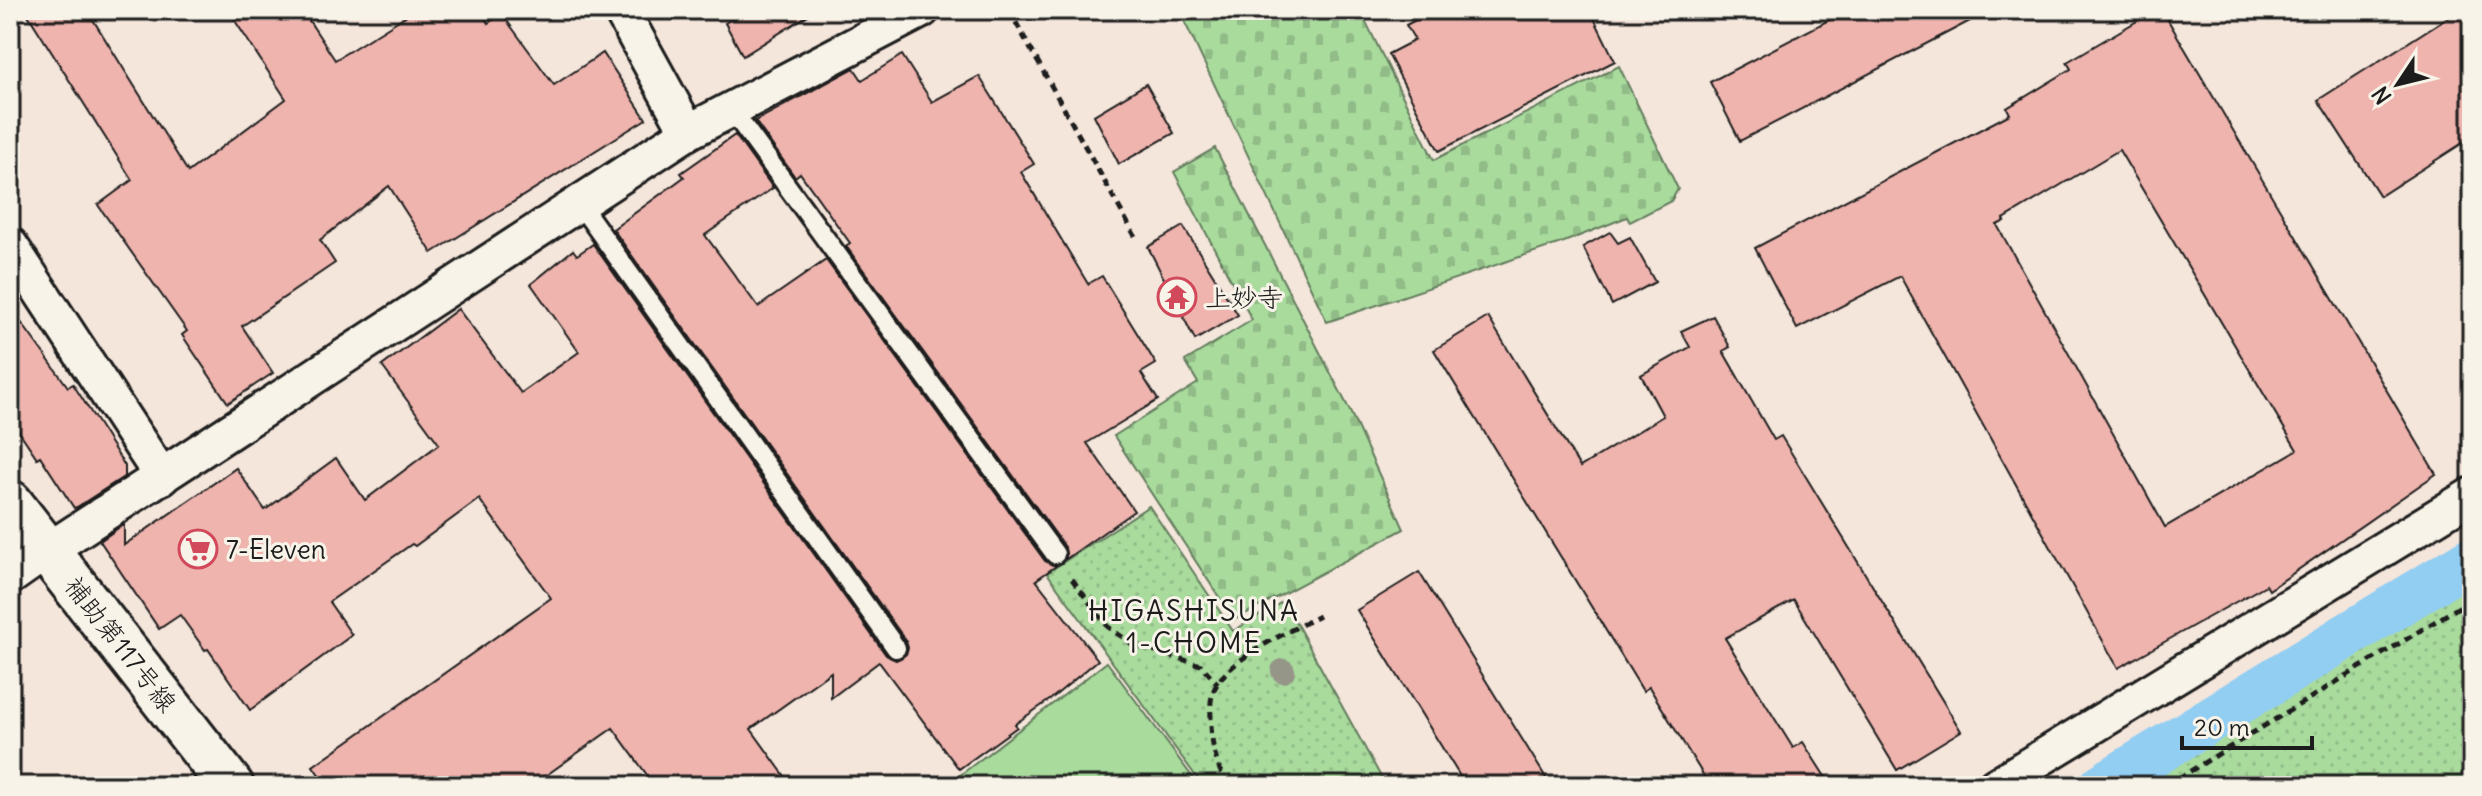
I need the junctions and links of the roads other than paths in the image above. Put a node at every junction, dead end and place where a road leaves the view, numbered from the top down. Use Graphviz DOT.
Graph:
graph roads {
  1 [pos="621,10"];
  2 [pos="922,10"];
  3 [pos="731,109"];
  4 [pos="688,132"];
  5 [pos="579,203"];
  6 [pos="10,245"];
  7 [pos="162,477"];
  8 [pos="2472,495"];
  9 [pos="10,503"];
  10 [pos="47,551"];
  11 [pos="1055,554"];
  12 [pos="10,577"];
  13 [pos="896,648"];
  14 [pos="231,786"];
  15 [pos="1995,786"];
  1 -- 4 [label="street"];
  2 -- 3 [label="street"];
  3 -- 4 [label="street"];
  3 -- 11 [label="lane"];
  4 -- 5 [label="street"];
  5 -- 7 [label="street"];
  5 -- 13 [label="lane"];
  6 -- 7 [label="street"];
  7 -- 10 [label="street"];
  8 -- 15 [label="street"];
  9 -- 10 [label="street, 補助第117号線"];
  10 -- 12 [label="street"];
  10 -- 14 [label="street, 補助第117号線"];
}
